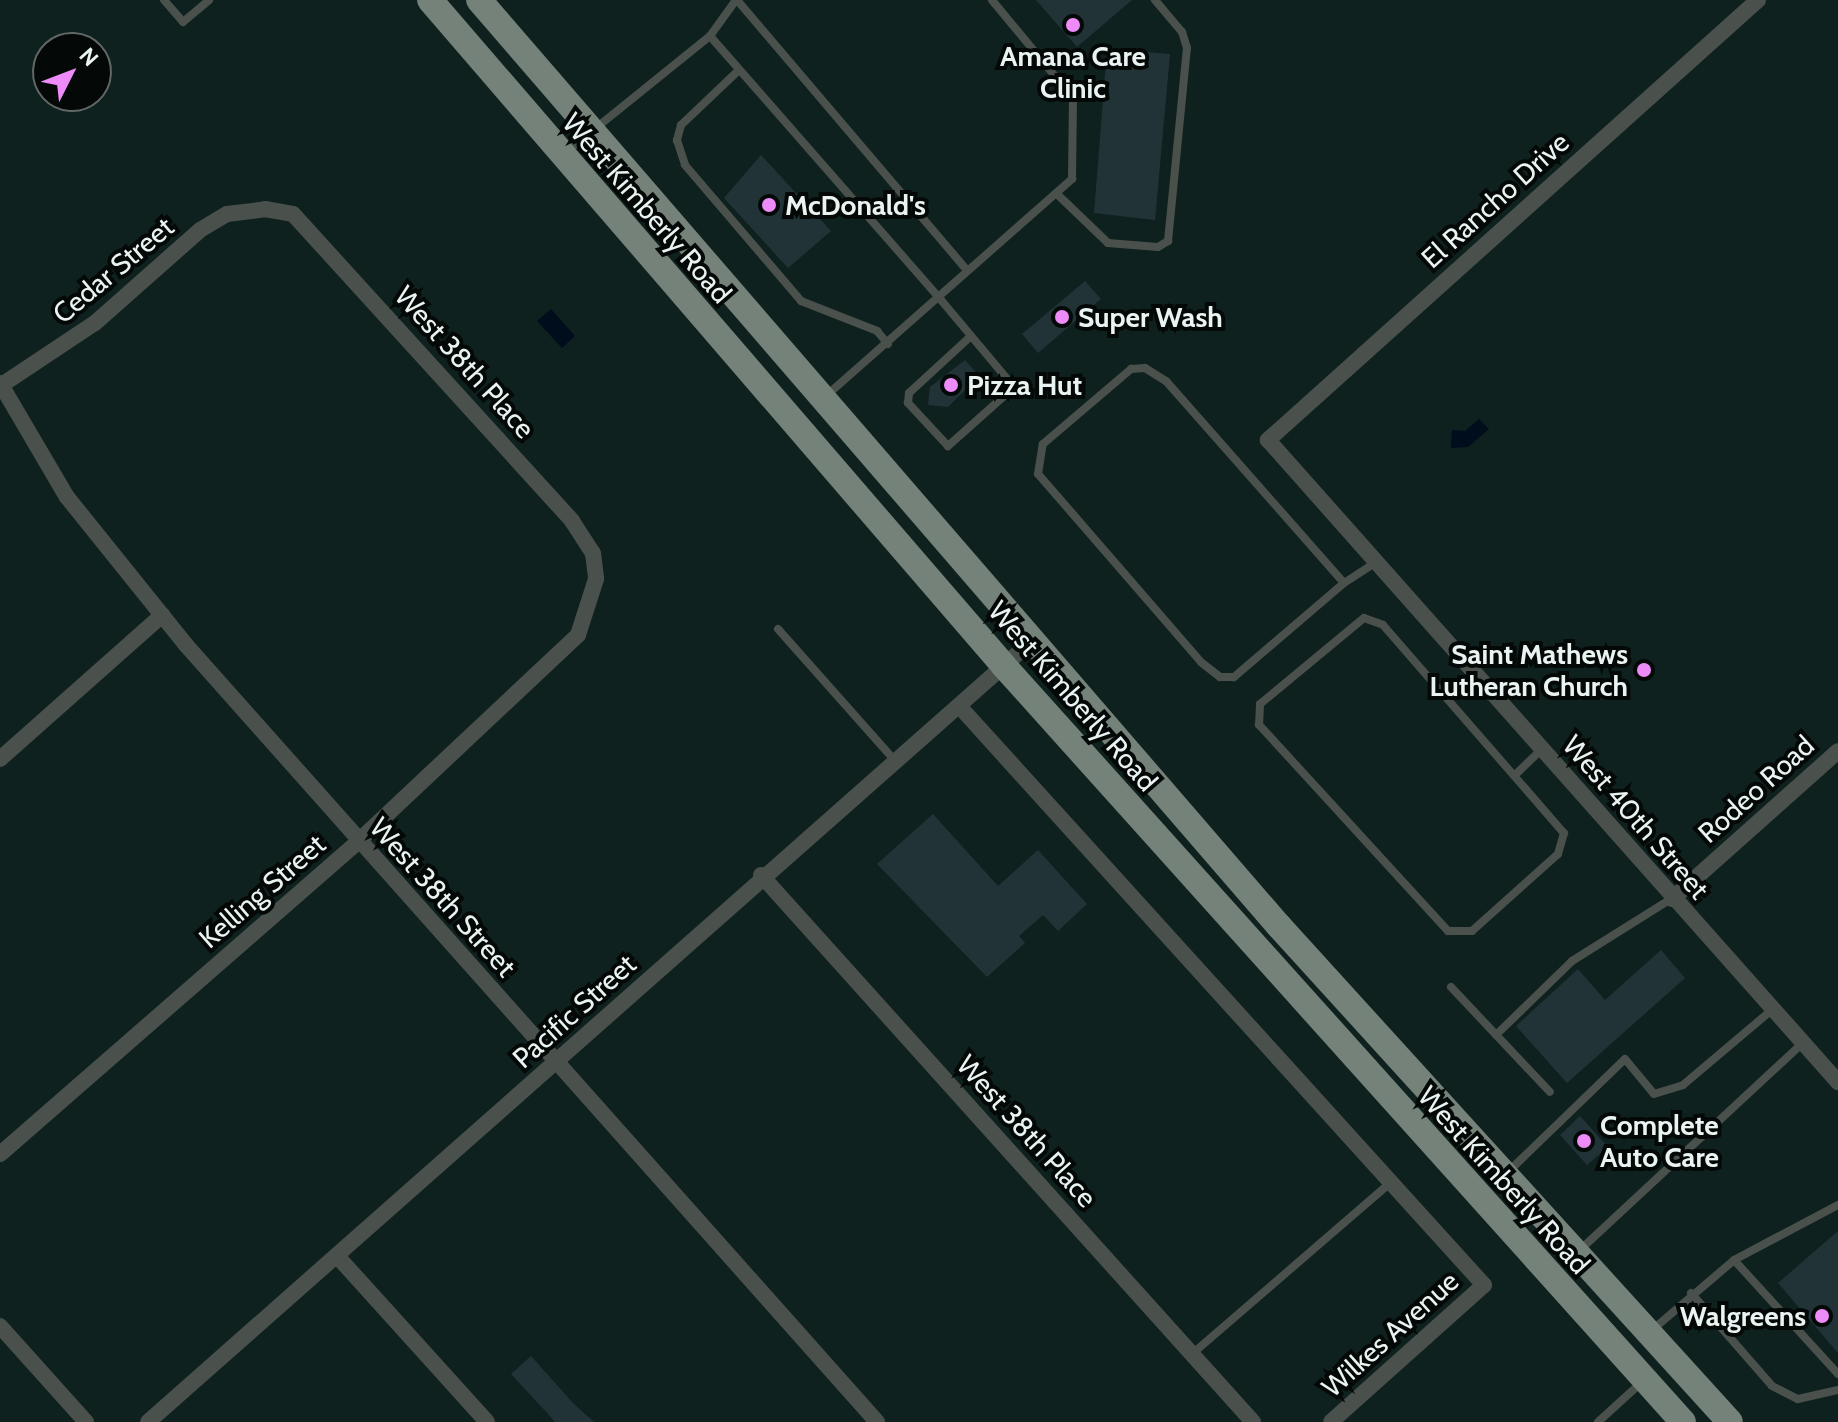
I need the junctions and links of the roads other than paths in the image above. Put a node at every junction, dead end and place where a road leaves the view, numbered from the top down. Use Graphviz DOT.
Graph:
graph roads {
  1 [pos="164,0"];
  2 [pos="209,0"];
  3 [pos="430,0"];
  4 [pos="479,0"];
  5 [pos="736,0"];
  6 [pos="992,0"];
  7 [pos="1155,0"];
  8 [pos="1758,0"];
  9 [pos="710,36"];
  10 [pos="739,70"];
  11 [pos="591,131"];
  12 [pos="561,157"];
  13 [pos="1058,195"];
  14 [pos="265,209"];
  15 [pos="966,269"];
  16 [pos="941,300"];
  17 [pos="971,336"];
  18 [pos="888,344"];
  19 [pos="0,385"];
  20 [pos="823,398"];
  21 [pos="1268,440"];
  22 [pos="1376,562"];
  23 [pos="596,579"];
  24 [pos="1344,583"];
  25 [pos="162,615"];
  26 [pos="778,629"];
  27 [pos="1034,639"];
  28 [pos="1004,666"];
  29 [pos="960,707"];
  30 [pos="1542,749"];
  31 [pos="1838,751"];
  32 [pos="0,759"];
  33 [pos="895,761"];
  34 [pos="1515,775"];
  35 [pos="359,841"];
  36 [pos="761,875"];
  37 [pos="1672,899"];
  38 [pos="1451,987"];
  39 [pos="1773,1009"];
  40 [pos="1496,1035"];
  41 [pos="1803,1043"];
  42 [pos="557,1063"];
  43 [pos="1838,1082"];
  44 [pos="1550,1092"];
  45 [pos="0,1154"];
  46 [pos="1506,1174"];
  47 [pos="1392,1181"];
  48 [pos="1838,1205"];
  49 [pos="1575,1254"];
  50 [pos="338,1257"];
  51 [pos="1734,1260"];
  52 [pos="1691,1293"];
  53 [pos="0,1326"];
  54 [pos="1646,1335"];
  55 [pos="1192,1354"];
  56 [pos="1838,1374"];
  57 [pos="1644,1380"];
  58 [pos="1838,1390"];
  59 [pos="86,1422"];
  60 [pos="148,1422"];
  61 [pos="487,1422"];
  62 [pos="877,1422"];
  63 [pos="1253,1422"];
  64 [pos="1331,1422"];
  65 [pos="1598,1422"];
  66 [pos="1683,1422"];
  67 [pos="1730,1422"];
  1 -- 2 [label="lane"];
  3 -- 12 [label="main road, West Kimberly Road"];
  4 -- 11 [label="main road, West Kimberly Road"];
  5 -- 9 [label="lane"];
  5 -- 15 [label="lane"];
  6 -- 13 [label="lane"];
  7 -- 13 [label="lane"];
  8 -- 21 [label="street, El Rancho Drive"];
  9 -- 10 [label="lane"];
  9 -- 11 [label="lane"];
  10 -- 16 [label="lane"];
  10 -- 18 [label="lane"];
  11 -- 12 [label="lane"];
  11 -- 20 [label="main road, West Kimberly Road"];
  12 -- 28 [label="main road, West Kimberly Road"];
  13 -- 15 [label="lane"];
  14 -- 19 [label="street, Cedar Street"];
  14 -- 23 [label="street, West 38th Place"];
  15 -- 16 [label="lane"];
  16 -- 17 [label="lane"];
  16 -- 18 [label="lane"];
  17 -- 17 [label="lane"];
  18 -- 20 [label="lane"];
  19 -- 25 [label="street, West 38th Street"];
  20 -- 27 [label="main road, West Kimberly Road"];
  21 -- 22 [label="street, West 40th Street"];
  22 -- 24 [label="lane"];
  22 -- 30 [label="street, West 40th Street"];
  23 -- 35 [label="street, Kelling Street"];
  24 -- 24 [label="lane"];
  25 -- 32 [label="street"];
  25 -- 35 [label="street, West 38th Street"];
  26 -- 33 [label="lane"];
  27 -- 28 [label="street, Pacific Street"];
  27 -- 46 [label="main road, West Kimberly Road"];
  28 -- 29 [label="street, Pacific Street"];
  28 -- 57 [label="main road, West Kimberly Road"];
  29 -- 33 [label="street, Pacific Street"];
  29 -- 47 [label="street"];
  30 -- 34 [label="lane"];
  30 -- 37 [label="street, West 40th Street"];
  31 -- 37 [label="street, Rodeo Road"];
  33 -- 36 [label="street, Pacific Street"];
  34 -- 34 [label="lane"];
  35 -- 42 [label="street, West 38th Street"];
  35 -- 45 [label="street, Kelling Street"];
  36 -- 42 [label="street, Pacific Street"];
  36 -- 55 [label="street, West 38th Place"];
  37 -- 39 [label="street, West 40th Street"];
  37 -- 40 [label="lane"];
  38 -- 40 [label="lane"];
  39 -- 41 [label="street, West 40th Street"];
  39 -- 46 [label="lane"];
  40 -- 44 [label="lane"];
  41 -- 43 [label="street, West 40th Street"];
  41 -- 49 [label="lane"];
  42 -- 50 [label="street, Pacific Street"];
  42 -- 62 [label="street, West 38th Street"];
  46 -- 49 [label="main road, West Kimberly Road"];
  47 -- 55 [label="lane"];
  47 -- 64 [label="street, Wilkes Avenue"];
  48 -- 51 [label="lane"];
  49 -- 54 [label="main road, West Kimberly Road"];
  50 -- 60 [label="street, Pacific Street"];
  50 -- 61 [label="street"];
  51 -- 52 [label="lane"];
  51 -- 56 [label="lane"];
  52 -- 54 [label="lane"];
  52 -- 58 [label="lane"];
  53 -- 59 [label="street"];
  54 -- 67 [label="main road, West Kimberly Road"];
  55 -- 63 [label="street, West 38th Place"];
  57 -- 65 [label="lane"];
  57 -- 66 [label="main road, West Kimberly Road"];
}
